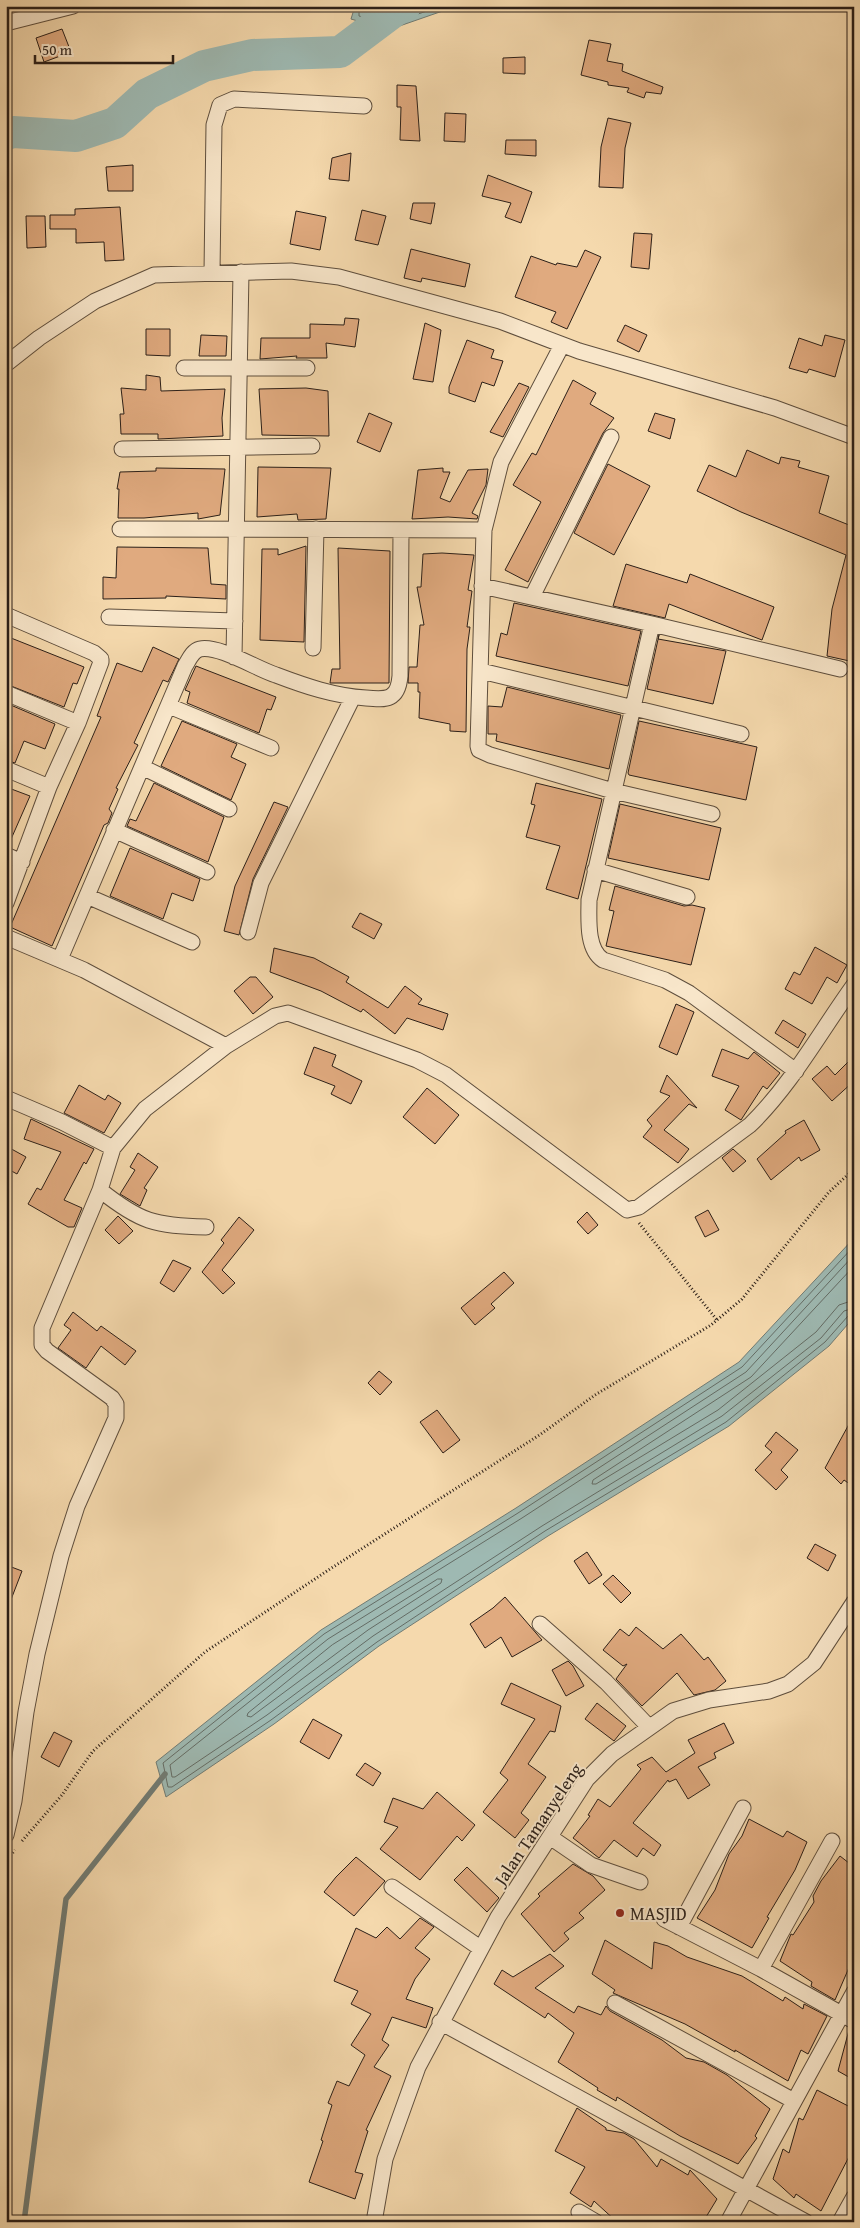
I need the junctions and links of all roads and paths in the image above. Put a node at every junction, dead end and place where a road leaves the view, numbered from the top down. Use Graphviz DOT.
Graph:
graph roads {
  1 [pos="73,6"];
  2 [pos="6,23"];
  3 [pos="364,106"];
  4 [pos="212,272"];
  5 [pos="241,272"];
  6 [pos="562,345"];
  7 [pos="6,364"];
  8 [pos="184,368"];
  9 [pos="238,368"];
  10 [pos="307,368"];
  11 [pos="611,437"];
  12 [pos="854,437"];
  13 [pos="312,446"];
  14 [pos="237,447"];
  15 [pos="122,449"];
  16 [pos="237,528"];
  17 [pos="120,529"];
  18 [pos="316,529"];
  19 [pos="402,530"];
  20 [pos="484,530"];
  21 [pos="482,586"];
  22 [pos="532,597"];
  23 [pos="6,615"];
  24 [pos="109,618"];
  25 [pos="235,620"];
  26 [pos="652,624"];
  27 [pos="313,648"];
  28 [pos="234,658"];
  29 [pos="840,669"];
  30 [pos="481,671"];
  31 [pos="6,692"];
  32 [pos="353,697"];
  33 [pos="169,706"];
  34 [pos="632,706"];
  35 [pos="78,723"];
  36 [pos="741,734"];
  37 [pos="271,748"];
  38 [pos="142,767"];
  39 [pos="6,769"];
  40 [pos="49,787"];
  41 [pos="613,791"];
  42 [pos="229,809"];
  43 [pos="712,814"];
  44 [pos="114,830"];
  45 [pos="6,855"];
  46 [pos="22,862"];
  47 [pos="595,870"];
  48 [pos="207,872"];
  49 [pos="87,896"];
  50 [pos="687,897"];
  51 [pos="6,903"];
  52 [pos="248,932"];
  53 [pos="6,937"];
  54 [pos="192,942"];
  55 [pos="60,959"];
  56 [pos="854,984"];
  57 [pos="226,1046"];
  58 [pos="796,1071"];
  59 [pos="6,1098"];
  60 [pos="113,1148"];
  61 [pos="854,1169"];
  62 [pos="100,1190"];
  63 [pos="627,1210"];
  64 [pos="206,1227"];
  65 [pos="717,1320"];
  66 [pos="854,1602"];
  67 [pos="540,1624"];
  68 [pos="648,1727"];
  69 [pos="743,1808"];
  70 [pos="6,1835"];
  71 [pos="550,1837"];
  72 [pos="832,1841"];
  73 [pos="6,1861"];
  74 [pos="640,1882"];
  75 [pos="392,1887"];
  76 [pos="664,1920"];
  77 [pos="679,1927"];
  78 [pos="480,1948"];
  79 [pos="761,1969"];
  80 [pos="854,1992"];
  81 [pos="615,2003"];
  82 [pos="848,2018"];
  83 [pos="440,2022"];
  84 [pos="794,2102"];
  85 [pos="746,2188"];
  86 [pos="854,2197"];
  87 [pos="579,2212"];
  88 [pos="374,2222"];
  89 [pos="596,2222"];
  90 [pos="728,2222"];
  91 [pos="806,2222"];
  92 [pos="840,2222"];
  1 -- 2 [label="street"];
  3 -- 4 [label="street"];
  4 -- 5 [label="street"];
  4 -- 7 [label="street"];
  5 -- 6 [label="street"];
  5 -- 9 [label="street"];
  6 -- 12 [label="street"];
  6 -- 20 [label="street"];
  8 -- 9 [label="street"];
  9 -- 10 [label="street"];
  9 -- 14 [label="street"];
  11 -- 22 [label="street"];
  13 -- 14 [label="street"];
  14 -- 15 [label="street"];
  14 -- 16 [label="street"];
  16 -- 17 [label="street"];
  16 -- 18 [label="street"];
  16 -- 25 [label="street"];
  18 -- 19 [label="street"];
  18 -- 27 [label="street"];
  19 -- 20 [label="street"];
  19 -- 32 [label="street"];
  20 -- 21 [label="street"];
  21 -- 22 [label="street"];
  21 -- 30 [label="street"];
  22 -- 26 [label="street"];
  23 -- 35 [label="street"];
  24 -- 25 [label="street"];
  25 -- 28 [label="street"];
  26 -- 29 [label="street"];
  26 -- 34 [label="street"];
  28 -- 32 [label="street"];
  28 -- 33 [label="street"];
  30 -- 34 [label="street"];
  30 -- 41 [label="street"];
  31 -- 35 [label="street"];
  32 -- 52 [label="street"];
  33 -- 37 [label="street"];
  33 -- 38 [label="street"];
  34 -- 36 [label="street"];
  34 -- 41 [label="street"];
  35 -- 40 [label="street"];
  38 -- 42 [label="street"];
  38 -- 44 [label="street"];
  39 -- 40 [label="street"];
  40 -- 46 [label="street"];
  41 -- 43 [label="street"];
  41 -- 47 [label="street"];
  44 -- 48 [label="street"];
  44 -- 49 [label="street"];
  45 -- 46 [label="street"];
  46 -- 51 [label="street"];
  47 -- 50 [label="street"];
  47 -- 58 [label="street"];
  49 -- 54 [label="street"];
  49 -- 55 [label="street"];
  53 -- 55 [label="street"];
  55 -- 57 [label="street"];
  56 -- 58 [label="street"];
  57 -- 60 [label="street"];
  57 -- 63 [label="street"];
  58 -- 63 [label="street"];
  59 -- 60 [label="street"];
  60 -- 62 [label="street"];
  61 -- 65 [label="path"];
  62 -- 64 [label="street"];
  62 -- 70 [label="street"];
  63 -- 65 [label="path"];
  65 -- 73 [label="path"];
  66 -- 68 [label="street, Jalan Tamanyeleng"];
  67 -- 68 [label="street"];
  68 -- 71 [label="street, Jalan Tamanyeleng"];
  69 -- 77 [label="street"];
  71 -- 74 [label="street"];
  71 -- 78 [label="street, Jalan Tamanyeleng"];
  72 -- 79 [label="street"];
  75 -- 78 [label="street"];
  76 -- 77 [label="street"];
  77 -- 79 [label="street"];
  78 -- 83 [label="street, Jalan Tamanyeleng"];
  79 -- 82 [label="street"];
  80 -- 82 [label="street"];
  81 -- 84 [label="street"];
  82 -- 84 [label="street"];
  83 -- 85 [label="street"];
  83 -- 88 [label="street, Jalan Tamanyeleng"];
  84 -- 85 [label="street"];
  85 -- 90 [label="street"];
  85 -- 91 [label="street"];
  86 -- 92 [label="street"];
  87 -- 89 [label="street"];
}
